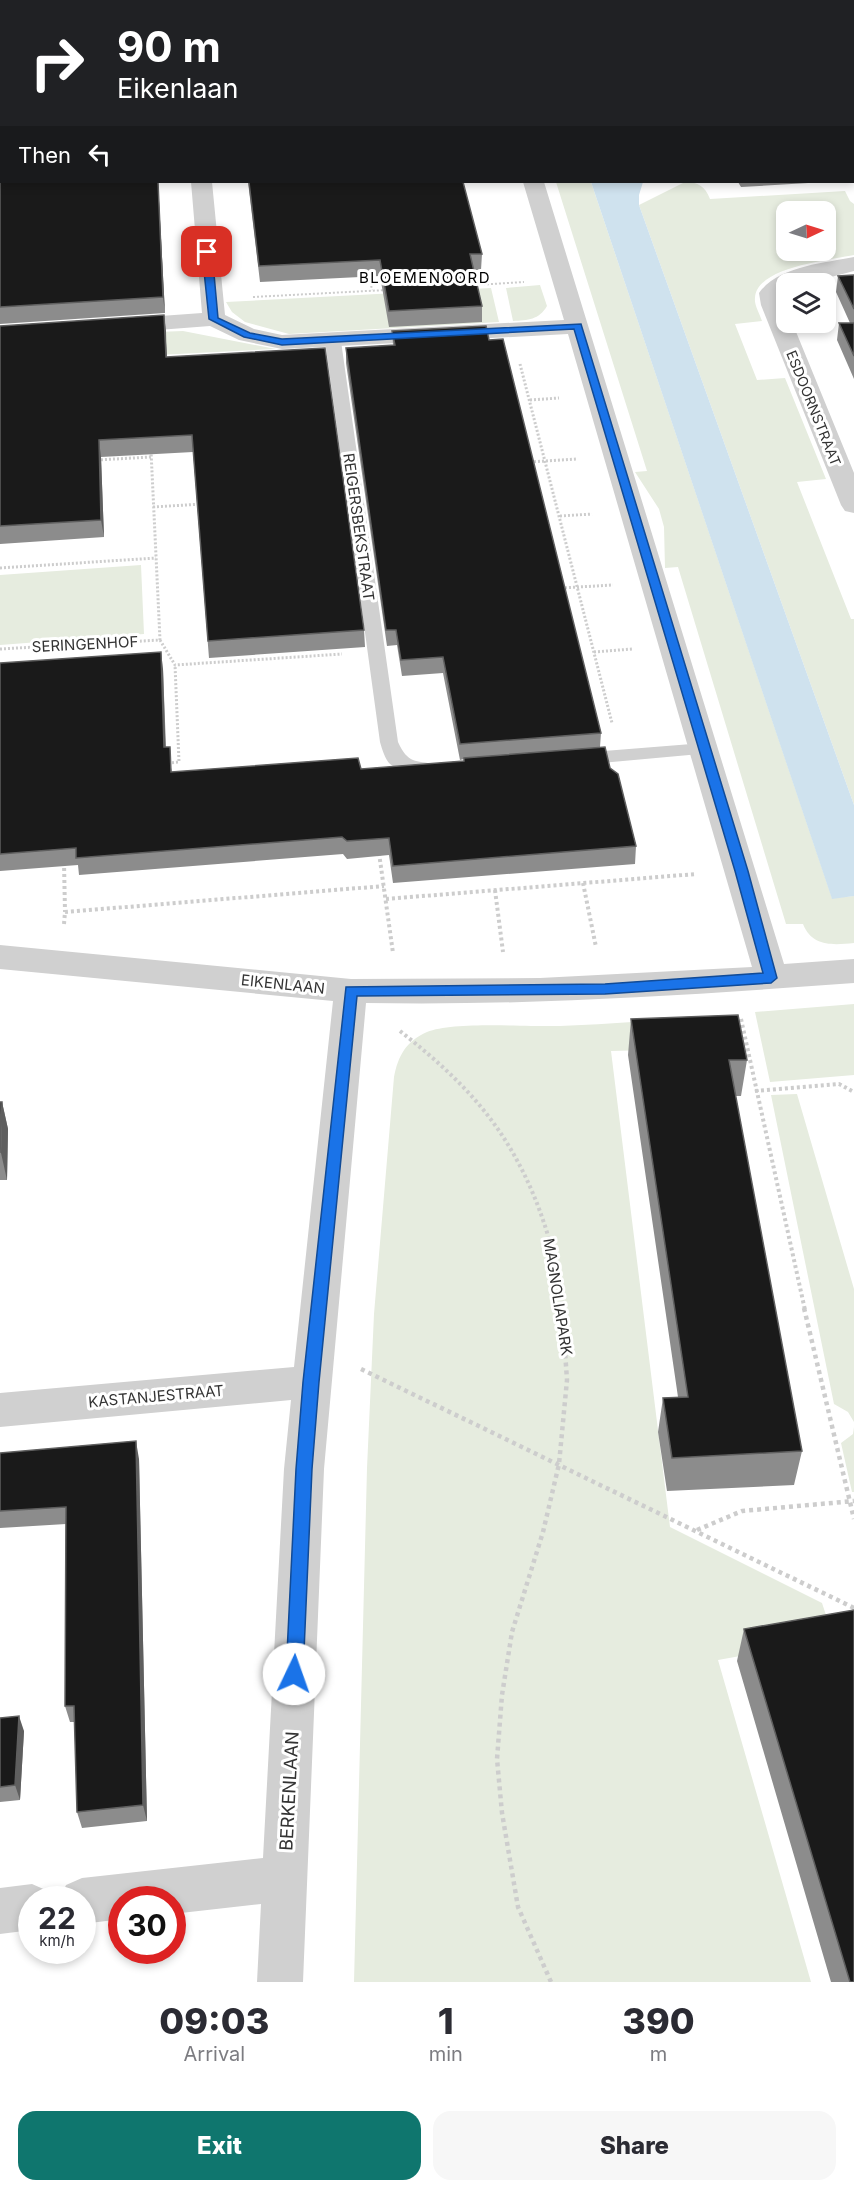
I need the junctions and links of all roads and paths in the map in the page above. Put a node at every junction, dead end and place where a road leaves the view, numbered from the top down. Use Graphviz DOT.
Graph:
graph roads {
  1 [pos="201,183"];
  2 [pos="534,183"];
  3 [pos="854,264"];
  4 [pos="368,268"];
  5 [pos="564,280"];
  6 [pos="468,285"];
  7 [pos="396,289"];
  8 [pos="372,290"];
  9 [pos="212,309"];
  10 [pos="578,326"];
  11 [pos="96,327"];
  12 [pos="512,330"];
  13 [pos="333,341"];
  14 [pos="150,446"];
  15 [pos="151,457"];
  16 [pos="616,457"];
  17 [pos="93,460"];
  18 [pos="545,461"];
  19 [pos="523,462"];
  20 [pos="212,504"];
  21 [pos="854,505"];
  22 [pos="153,507"];
  23 [pos="156,558"];
  24 [pos="0,568"];
  25 [pos="654,582"];
  26 [pos="577,587"];
  27 [pos="554,589"];
  28 [pos="160,640"];
  29 [pos="0,649"];
  30 [pos="376,651"];
  31 [pos="175,665"];
  32 [pos="704,749"];
  33 [pos="621,756"];
  34 [pos="561,760"];
  35 [pos="156,764"];
  36 [pos="455,768"];
  37 [pos="379,852"];
  38 [pos="64,853"];
  39 [pos="741,871"];
  40 [pos="583,883"];
  41 [pos="384,886"];
  42 [pos="495,890"];
  43 [pos="386,899"];
  44 [pos="65,912"];
  45 [pos="0,957"];
  46 [pos="60,961"];
  47 [pos="854,971"];
  48 [pos="771,978"];
  49 [pos="734,980"];
  50 [pos="605,989"];
  51 [pos="351,991"];
  52 [pos="509,991"];
  53 [pos="398,992"];
  54 [pos="755,1091"];
  55 [pos="854,1092"];
  56 [pos="313,1364"];
  57 [pos="0,1410"];
  58 [pos="559,1463"];
  59 [pos="851,1501"];
  60 [pos="854,1519"];
  61 [pos="697,1530"];
  62 [pos="854,1608"];
  63 [pos="285,1878"];
  64 [pos="96,1899"];
  65 [pos="18,1909"];
  66 [pos="0,1911"];
  67 [pos="280,1982"];
  68 [pos="551,1982"];
  1 -- 9 [label="street"];
  2 -- 5 [label="street"];
  3 -- 21 [label="street, ESDOORNSTRAAT"];
  4 -- 8 [label="path"];
  5 -- 6 [label="path"];
  5 -- 10 [label="street"];
  7 -- 8 [label="path"];
  8 -- 9 [label="path"];
  9 -- 11 [label="street"];
  9 -- 13 [label="street"];
  10 -- 12 [label="street"];
  10 -- 16 [label="street"];
  12 -- 13 [label="street"];
  12 -- 18 [label="path"];
  13 -- 30 [label="lane, REIGERSBEKSTRAAT"];
  14 -- 15 [label="path, SERINGENHOF"];
  15 -- 17 [label="path"];
  15 -- 22 [label="path, SERINGENHOF"];
  16 -- 18 [label="path"];
  16 -- 25 [label="street"];
  18 -- 19 [label="path"];
  18 -- 26 [label="path"];
  20 -- 22 [label="path"];
  22 -- 23 [label="path, SERINGENHOF"];
  23 -- 24 [label="path"];
  23 -- 28 [label="path, SERINGENHOF"];
  25 -- 26 [label="path"];
  25 -- 32 [label="street"];
  26 -- 27 [label="path"];
  26 -- 33 [label="path"];
  28 -- 29 [label="path, SERINGENHOF"];
  28 -- 31 [label="path"];
  30 -- 31 [label="path"];
  30 -- 36 [label="lane, REIGERSBEKSTRAAT"];
  31 -- 35 [label="path"];
  32 -- 33 [label="lane"];
  32 -- 39 [label="street"];
  33 -- 34 [label="lane"];
  37 -- 41 [label="path"];
  38 -- 44 [label="path"];
  39 -- 40 [label="path"];
  39 -- 48 [label="street"];
  40 -- 42 [label="path"];
  40 -- 50 [label="path"];
  41 -- 43 [label="path"];
  41 -- 44 [label="path"];
  42 -- 43 [label="path"];
  42 -- 52 [label="path"];
  43 -- 53 [label="path"];
  44 -- 46 [label="path"];
  45 -- 46 [label="street, EIKENLAAN"];
  46 -- 51 [label="street, EIKENLAAN"];
  47 -- 48 [label="street, EIKENLAAN"];
  48 -- 49 [label="street, EIKENLAAN"];
  49 -- 50 [label="street, EIKENLAAN"];
  49 -- 54 [label="path"];
  50 -- 52 [label="street, EIKENLAAN"];
  51 -- 53 [label="street, EIKENLAAN"];
  51 -- 56 [label="street, BERKENLAAN"];
  51 -- 58 [label="path, MAGNOLIAPARK"];
  52 -- 53 [label="street, EIKENLAAN"];
  54 -- 55 [label="path"];
  54 -- 59 [label="path"];
  56 -- 57 [label="street, KASTANJESTRAAT"];
  56 -- 58 [label="path"];
  56 -- 63 [label="street, BERKENLAAN"];
  58 -- 61 [label="path"];
  58 -- 68 [label="path, MAGNOLIAPARK"];
  59 -- 60 [label="path"];
  59 -- 61 [label="path"];
  61 -- 62 [label="path"];
  63 -- 64 [label="street"];
  63 -- 67 [label="street, BERKENLAAN"];
  65 -- 66 [label="street"];
}
